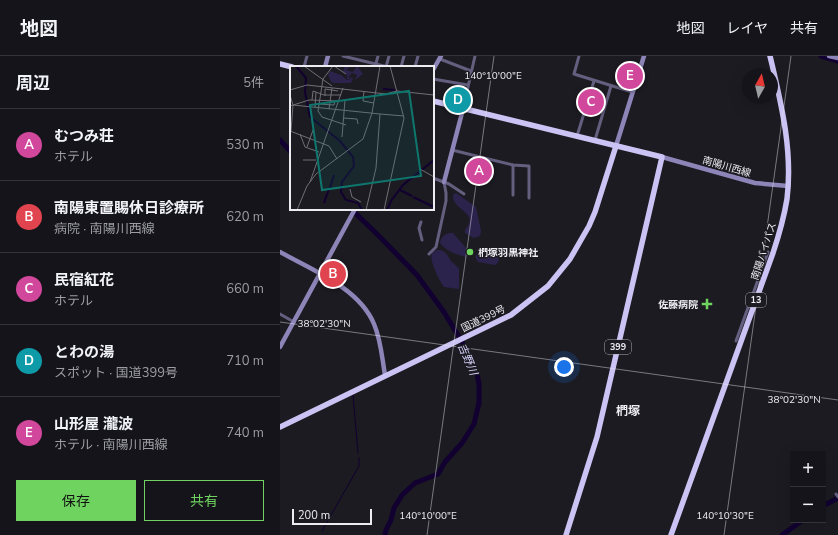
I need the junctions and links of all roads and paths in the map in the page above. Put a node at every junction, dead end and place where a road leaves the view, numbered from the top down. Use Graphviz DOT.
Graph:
graph roads {
  1 [pos="306,56"];
  2 [pos="328,56"];
  3 [pos="344,56"];
  4 [pos="378,56"];
  5 [pos="389,56"];
  6 [pos="404,56"];
  7 [pos="418,56"];
  8 [pos="475,56"];
  9 [pos="580,56"];
  10 [pos="644,56"];
  11 [pos="770,56"];
  12 [pos="829,56"];
  13 [pos="440,57"];
  14 [pos="838,58"];
  15 [pos="280,64"];
  16 [pos="375,65"];
  17 [pos="290,66"];
  18 [pos="304,66"];
  19 [pos="325,66"];
  20 [pos="387,66"];
  21 [pos="401,66"];
  22 [pos="415,66"];
  23 [pos="434,68"];
  24 [pos="471,71"];
  25 [pos="434,79"];
  26 [pos="594,81"];
  27 [pos="468,85"];
  28 [pos="611,86"];
  29 [pos="632,92"];
  30 [pos="434,101"];
  31 [pos="463,109"];
  32 [pos="576,136"];
  33 [pos="595,140"];
  34 [pos="616,146"];
  35 [pos="452,150"];
  36 [pos="662,157"];
  37 [pos="513,165"];
  38 [pos="434,178"];
  39 [pos="444,182"];
  40 [pos="788,186"];
  41 [pos="464,194"];
  42 [pos="513,195"];
  43 [pos="529,198"];
  44 [pos="354,210"];
  45 [pos="421,222"];
  46 [pos="422,240"];
  47 [pos="280,252"];
  48 [pos="768,252"];
  49 [pos="429,254"];
  50 [pos="321,275"];
  51 [pos="280,314"];
  52 [pos="294,322"];
  53 [pos="736,341"];
  54 [pos="280,347"];
  55 [pos="385,375"];
  56 [pos="280,427"];
  57 [pos="566,535"];
  58 [pos="671,535"];
  1 -- 18 [label="street"];
  2 -- 19 [label="main road"];
  3 -- 16 [label="street"];
  4 -- 16 [label="street"];
  5 -- 20 [label="street"];
  6 -- 21 [label="street"];
  7 -- 22 [label="street"];
  8 -- 24 [label="street"];
  9 -- 26 [label="street"];
  10 -- 29 [label="main road"];
  11 -- 40 [label="highway, 南陽バイパス / 13"];
  12 -- 14 [label="main road"];
  13 -- 23 [label="main road"];
  13 -- 24 [label="street"];
  15 -- 17 [label="highway"];
  24 -- 27 [label="street"];
  25 -- 27 [label="street"];
  26 -- 28 [label="street"];
  26 -- 32 [label="street"];
  27 -- 31 [label="street"];
  28 -- 29 [label="street"];
  28 -- 33 [label="street"];
  29 -- 34 [label="main road"];
  30 -- 31 [label="highway"];
  31 -- 32 [label="highway"];
  31 -- 35 [label="main road"];
  32 -- 33 [label="highway"];
  33 -- 34 [label="highway"];
  34 -- 36 [label="highway"];
  34 -- 55 [label="highway, 国道399号"];
  35 -- 37 [label="street"];
  35 -- 39 [label="main road"];
  36 -- 40 [label="main road, 南陽川西線"];
  36 -- 57 [label="highway, 399"];
  37 -- 42 [label="street"];
  37 -- 43 [label="street"];
  38 -- 39 [label="street"];
  39 -- 41 [label="street"];
  39 -- 49 [label="street"];
  40 -- 58 [label="highway, 南陽バイパス / 13"];
  44 -- 50 [label="main road"];
  45 -- 46 [label="street"];
  47 -- 50 [label="main road"];
  48 -- 53 [label="street"];
  50 -- 52 [label="main road"];
  50 -- 55 [label="main road"];
  51 -- 52 [label="street"];
  52 -- 54 [label="main road"];
  55 -- 56 [label="highway, 国道399号"];
}
